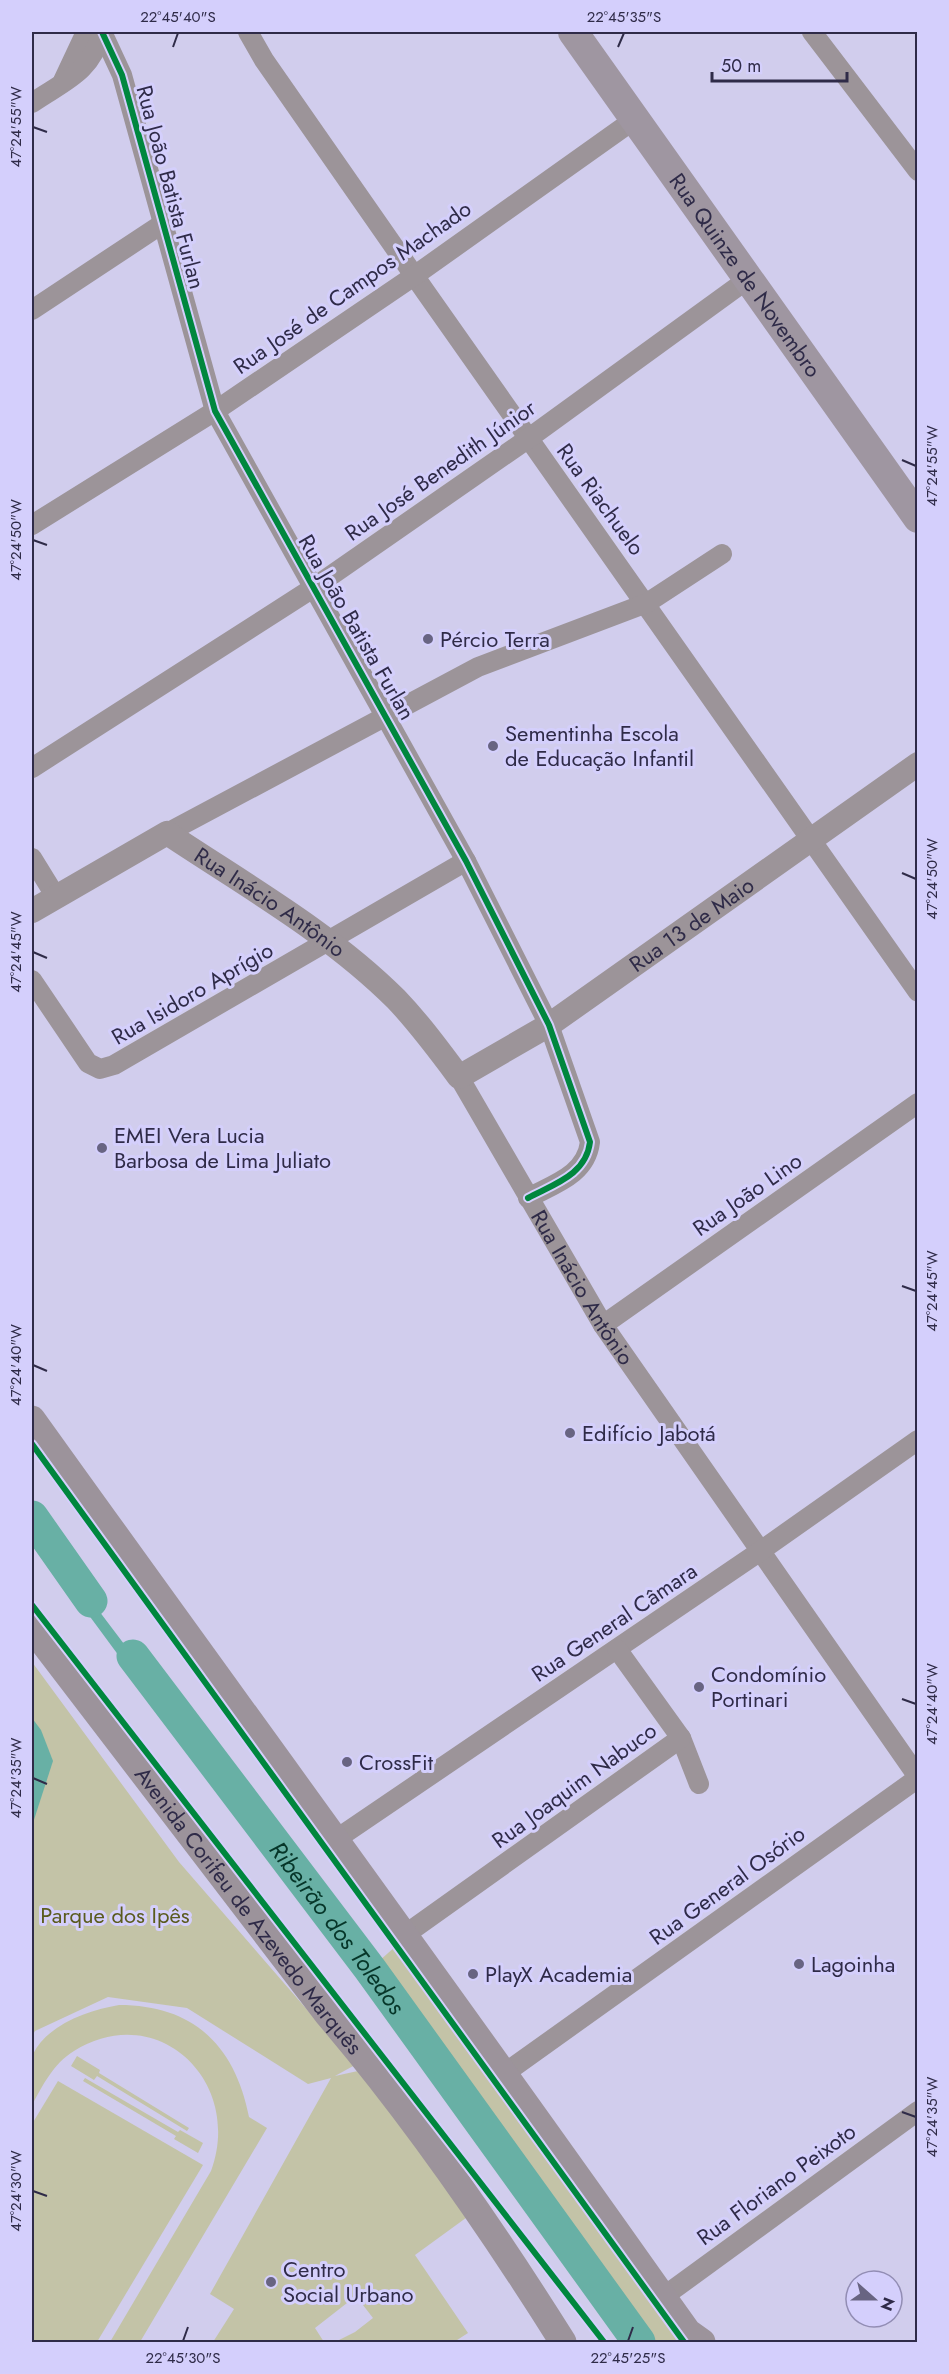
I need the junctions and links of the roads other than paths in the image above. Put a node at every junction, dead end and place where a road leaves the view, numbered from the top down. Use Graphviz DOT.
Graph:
graph roads {
  1 [pos="86,32"];
  2 [pos="102,32"];
  3 [pos="248,32"];
  4 [pos="573,32"];
  5 [pos="812,32"];
  6 [pos="62,82"];
  7 [pos="32,103"];
  8 [pos="634,119"];
  9 [pos="915,163"];
  10 [pos="162,224"];
  11 [pos="414,276"];
  12 [pos="748,279"];
  13 [pos="32,310"];
  14 [pos="214,411"];
  15 [pos="528,438"];
  16 [pos="918,518"];
  17 [pos="32,525"];
  18 [pos="722,554"];
  19 [pos="313,588"];
  20 [pos="646,603"];
  21 [pos="386,715"];
  22 [pos="918,764"];
  23 [pos="32,768"];
  24 [pos="167,833"];
  25 [pos="811,840"];
  26 [pos="32,858"];
  27 [pos="466,861"];
  28 [pos="56,897"];
  29 [pos="32,911"];
  30 [pos="329,942"];
  31 [pos="32,980"];
  32 [pos="918,992"];
  33 [pos="549,1025"];
  34 [pos="459,1077"];
  35 [pos="918,1103"];
  36 [pos="528,1198"];
  37 [pos="603,1325"];
  38 [pos="32,1419"];
  39 [pos="918,1440"];
  40 [pos="759,1552"];
  41 [pos="32,1628"];
  42 [pos="617,1649"];
  43 [pos="681,1738"];
  44 [pos="918,1777"];
  45 [pos="699,1784"];
  46 [pos="335,1840"];
  47 [pos="406,1934"];
  48 [pos="505,2073"];
  49 [pos="918,2111"];
  50 [pos="663,2296"];
  51 [pos="562,2343"];
  52 [pos="702,2343"];
  1 -- 6 [label="street"];
  2 -- 6 [label="street"];
  2 -- 10 [label="street, Rua João Batista Furlan"];
  3 -- 11 [label="street, Rua Riachuelo"];
  4 -- 8 [label="main road, Rua Quinze de Novembro"];
  5 -- 9 [label="street"];
  6 -- 7 [label="street"];
  8 -- 11 [label="street, Rua José de Campos Machado"];
  8 -- 12 [label="main road, Rua Quinze de Novembro"];
  10 -- 13 [label="street"];
  10 -- 14 [label="street, Rua João Batista Furlan"];
  11 -- 14 [label="street, Rua José de Campos Machado"];
  11 -- 15 [label="street, Rua Riachuelo"];
  12 -- 15 [label="street, Rua José Benedith Júnior"];
  12 -- 16 [label="main road, Rua Quinze de Novembro"];
  14 -- 17 [label="street, Rua José de Campos Machado"];
  14 -- 19 [label="street, Rua João Batista Furlan"];
  15 -- 19 [label="street, Rua José Benedith Júnior"];
  15 -- 20 [label="street, Rua Riachuelo"];
  18 -- 20 [label="street"];
  19 -- 21 [label="street, Rua João Batista Furlan"];
  19 -- 23 [label="street, Rua José Benedith Júnior"];
  20 -- 21 [label="street"];
  20 -- 25 [label="street, Rua Riachuelo"];
  21 -- 24 [label="street"];
  21 -- 27 [label="street, Rua João Batista Furlan"];
  22 -- 25 [label="street, Rua 13 de Maio"];
  24 -- 28 [label="street"];
  24 -- 30 [label="street, Rua Inácio Antônio"];
  25 -- 32 [label="street, Rua Riachuelo"];
  25 -- 33 [label="street, Rua 13 de Maio"];
  26 -- 28 [label="street"];
  27 -- 30 [label="street, Rua Isidoro Aprígio"];
  27 -- 33 [label="street, Rua João Batista Furlan"];
  28 -- 29 [label="street"];
  30 -- 31 [label="street, Rua Isidoro Aprígio"];
  30 -- 34 [label="street, Rua Inácio Antônio"];
  33 -- 34 [label="street, Rua 13 de Maio"];
  33 -- 36 [label="street, Rua João Batista Furlan"];
  34 -- 36 [label="street, Rua Inácio Antônio"];
  35 -- 37 [label="street, Rua João Lino"];
  36 -- 37 [label="street, Rua Inácio Antônio"];
  37 -- 40 [label="street, Rua Inácio Antônio"];
  38 -- 46 [label="main road"];
  39 -- 40 [label="street, Rua General Câmara"];
  40 -- 42 [label="street, Rua General Câmara"];
  40 -- 44 [label="street, Rua Inácio Antônio"];
  41 -- 51 [label="main road, Avenida Corifeu de Azevedo Marquês"];
  42 -- 43 [label="street, Rua Joaquim Nabuco"];
  42 -- 46 [label="street, Rua General Câmara"];
  43 -- 45 [label="street"];
  43 -- 47 [label="street, Rua Joaquim Nabuco"];
  44 -- 48 [label="street, Rua General Osório"];
  46 -- 47 [label="main road"];
  47 -- 48 [label="main road"];
  48 -- 50 [label="main road"];
  49 -- 50 [label="street, Rua Floriano Peixoto"];
  50 -- 52 [label="main road"];
}
